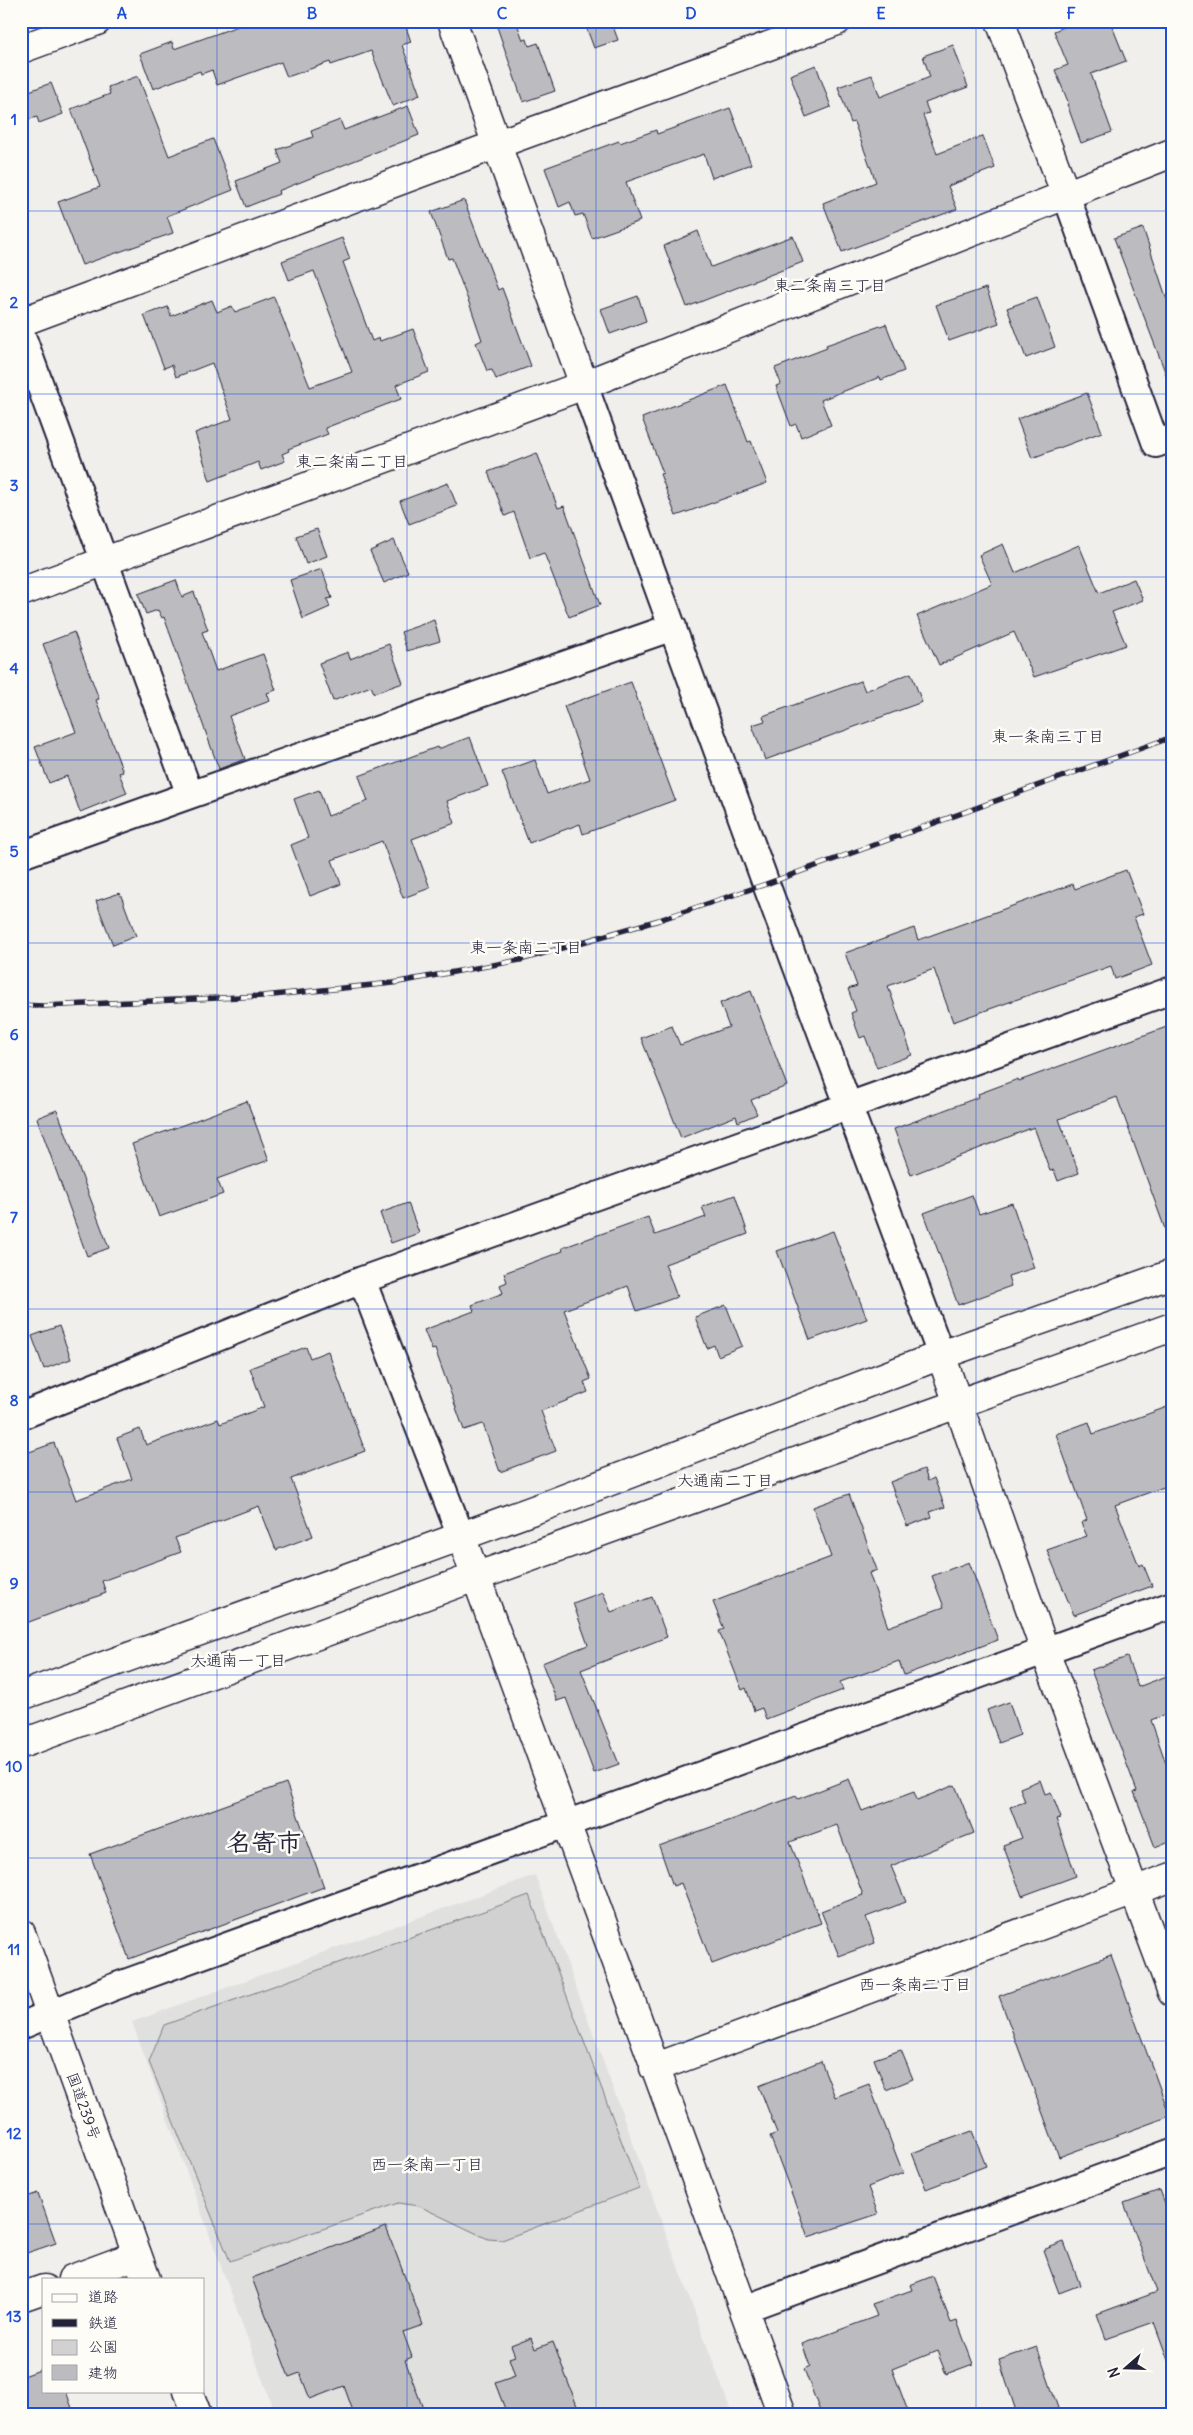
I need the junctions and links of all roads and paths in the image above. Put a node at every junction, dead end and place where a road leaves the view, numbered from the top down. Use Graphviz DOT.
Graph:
graph roads {
  1 [pos="97,21"];
  2 [pos="452,21"];
  3 [pos="837,21"];
  4 [pos="1000,21"];
  5 [pos="21,49"];
  6 [pos="498,144"];
  7 [pos="1172,153"];
  8 [pos="1066,194"];
  9 [pos="21,322"];
  10 [pos="21,333"];
  11 [pos="584,385"];
  12 [pos="1172,438"];
  13 [pos="105,561"];
  14 [pos="21,592"];
  15 [pos="672,627"];
  16 [pos="190,795"];
  17 [pos="21,855"];
  18 [pos="1172,990"];
  19 [pos="849,1107"];
  20 [pos="1172,1274"];
  21 [pos="362,1280"];
  22 [pos="1172,1327"];
  23 [pos="942,1355"];
  24 [pos="959,1403"];
  25 [pos="21,1416"];
  26 [pos="461,1536"];
  27 [pos="475,1577"];
  28 [pos="1172,1605"];
  29 [pos="1045,1651"];
  30 [pos="21,1696"];
  31 [pos="21,1744"];
  32 [pos="566,1825"];
  33 [pos="1172,1877"];
  34 [pos="1134,1891"];
  35 [pos="21,1933"];
  36 [pos="1172,1992"];
  37 [pos="51,2015"];
  38 [pos="21,2026"];
  39 [pos="654,2068"];
  40 [pos="1172,2152"];
  41 [pos="142,2267"];
  42 [pos="78,2278"];
  43 [pos="42,2290"];
  44 [pos="21,2297"];
  45 [pos="744,2309"];
  46 [pos="188,2392"];
  47 [pos="197,2414"];
  48 [pos="782,2414"];
  1 -- 5 [label="main road"];
  2 -- 6 [label="main road"];
  3 -- 6 [label="main road"];
  4 -- 8 [label="main road"];
  6 -- 9 [label="main road"];
  6 -- 11 [label="main road"];
  7 -- 8 [label="main road"];
  8 -- 11 [label="main road"];
  8 -- 12 [label="street"];
  10 -- 13 [label="street"];
  11 -- 13 [label="main road"];
  11 -- 15 [label="street"];
  13 -- 14 [label="main road"];
  13 -- 16 [label="street"];
  15 -- 16 [label="street"];
  15 -- 19 [label="street"];
  16 -- 17 [label="street"];
  18 -- 19 [label="street"];
  19 -- 21 [label="street"];
  19 -- 23 [label="street"];
  20 -- 23 [label="main road"];
  21 -- 25 [label="street"];
  21 -- 26 [label="street"];
  22 -- 24 [label="main road"];
  23 -- 24 [label="main road"];
  23 -- 26 [label="main road"];
  24 -- 27 [label="main road"];
  24 -- 29 [label="main road"];
  26 -- 27 [label="main road"];
  26 -- 30 [label="main road"];
  27 -- 31 [label="main road"];
  27 -- 32 [label="main road"];
  28 -- 29 [label="street"];
  29 -- 32 [label="street"];
  29 -- 34 [label="main road"];
  32 -- 37 [label="street"];
  32 -- 39 [label="main road"];
  33 -- 34 [label="main road"];
  34 -- 36 [label="main road"];
  34 -- 39 [label="main road"];
  35 -- 37 [label="main road, 国道239号"];
  37 -- 38 [label="street"];
  37 -- 41 [label="main road, 国道239号"];
  39 -- 45 [label="main road"];
  40 -- 45 [label="street"];
  41 -- 42 [label="main road"];
  43 -- 44 [label="main road"];
  45 -- 48 [label="main road"];
  46 -- 47 [label="main road"];
}
